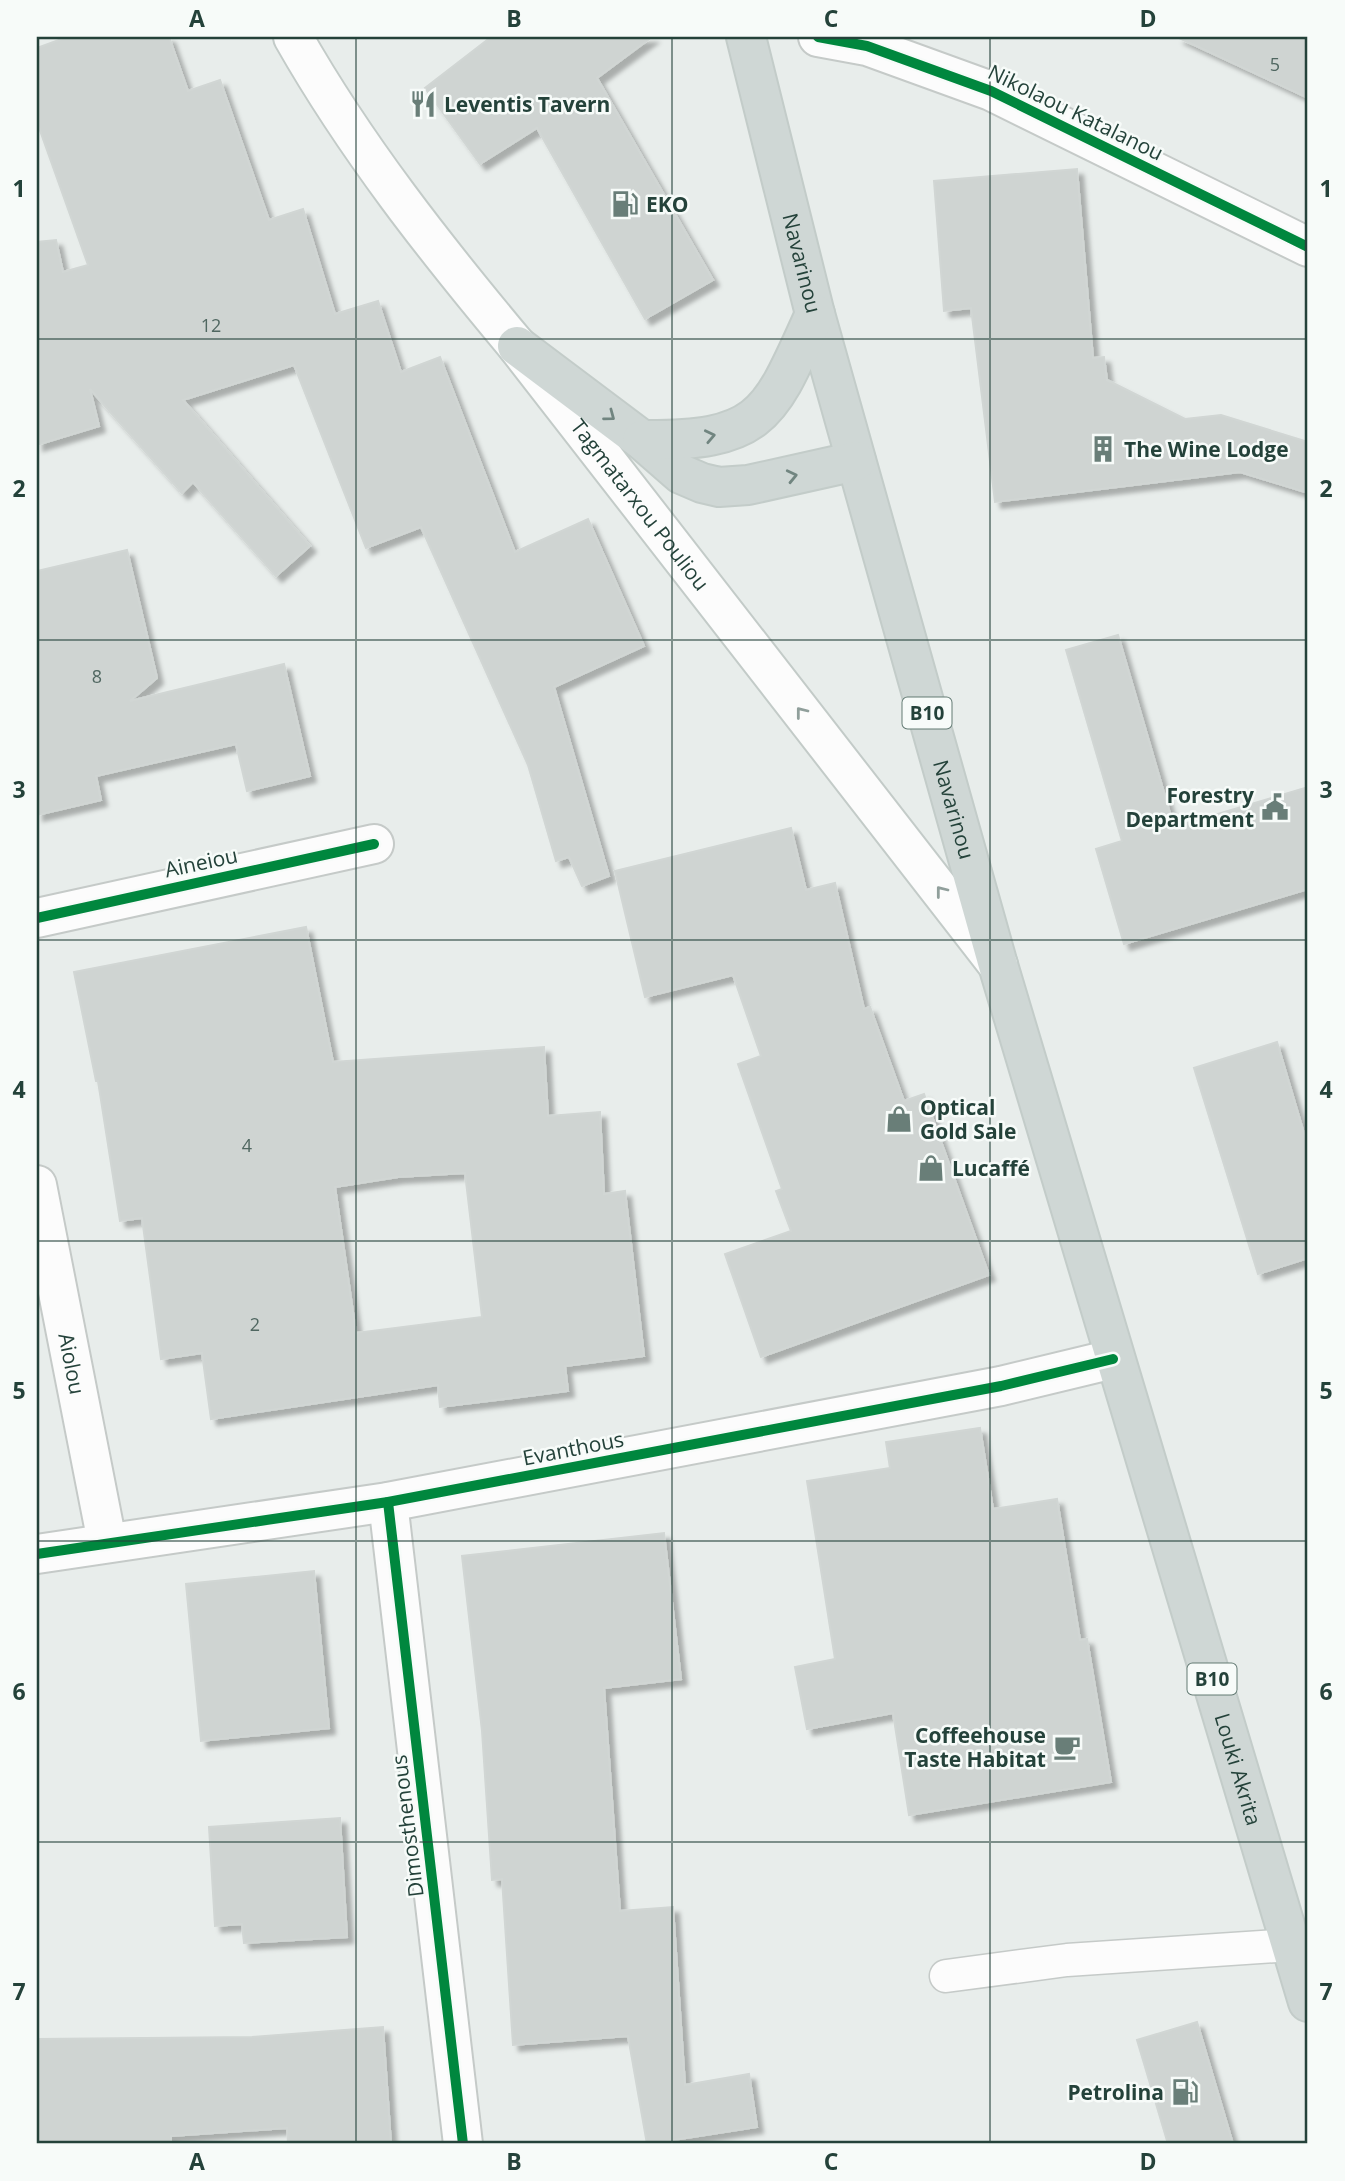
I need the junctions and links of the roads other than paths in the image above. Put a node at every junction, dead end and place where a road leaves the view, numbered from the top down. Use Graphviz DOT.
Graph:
graph roads {
  1 [pos="293,37"];
  2 [pos="746,37"];
  3 [pos="818,37"];
  4 [pos="1308,247"];
  5 [pos="815,314"];
  6 [pos="517,346"];
  7 [pos="642,440"];
  8 [pos="856,461"];
  9 [pos="374,844"];
  10 [pos="37,918"];
  11 [pos="998,965"];
  12 [pos="37,1185"];
  13 [pos="1113,1359"];
  14 [pos="1133,1414"];
  15 [pos="388,1502"];
  16 [pos="107,1542"];
  17 [pos="37,1554"];
  18 [pos="1291,1945"];
  19 [pos="946,1976"];
  20 [pos="1308,2002"];
  21 [pos="463,2144"];
  1 -- 6 [label="street, Tagmatarxou Pouliou"];
  2 -- 5 [label="main road, Navarinou / B10"];
  3 -- 4 [label="street, Nikolaou Katalanou"];
  7 -- 5 [label="main road, one-way"];
  5 -- 8 [label="main road, Navarinou / B10"];
  6 -- 7 [label="main road, one-way"];
  11 -- 6 [label="street, Tagmatarxou Pouliou, one-way"];
  7 -- 8 [label="main road, one-way"];
  8 -- 11 [label="main road, Navarinou / B10"];
  9 -- 10 [label="street, Aineiou"];
  11 -- 13 [label="main road, Navarinou / B10"];
  12 -- 16 [label="street, Aiolou"];
  13 -- 14 [label="main road, Navarinou / B10"];
  13 -- 15 [label="street, Evanthous"];
  14 -- 18 [label="main road, Louki Akrita / B10"];
  15 -- 16 [label="street, Evanthous"];
  15 -- 21 [label="street, Dimosthenous"];
  16 -- 17 [label="street, Evanthous"];
  18 -- 19 [label="lane"];
  18 -- 20 [label="main road, Louki Akrita / B10"];
}
